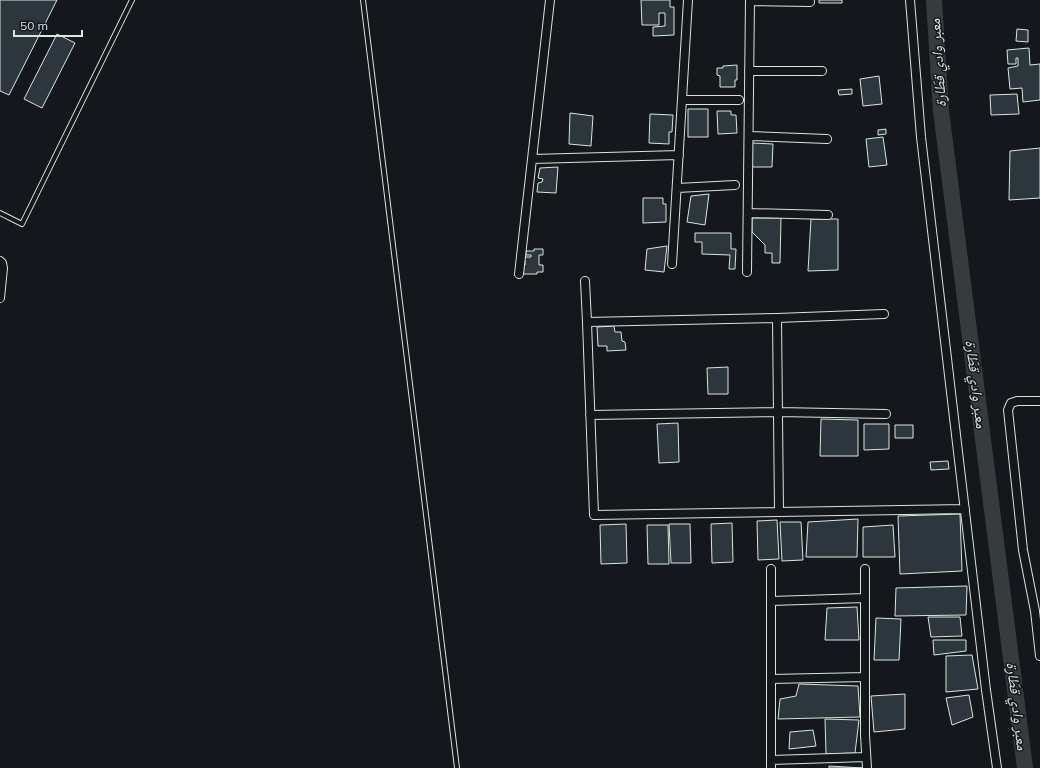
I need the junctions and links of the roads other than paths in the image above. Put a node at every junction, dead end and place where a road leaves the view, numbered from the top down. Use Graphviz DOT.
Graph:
graph roads {
  1 [pos="132,0"];
  2 [pos="363,0"];
  3 [pos="550,0"];
  4 [pos="688,0"];
  5 [pos="750,0"];
  6 [pos="910,0"];
  7 [pos="810,2"];
  8 [pos="749,71"];
  9 [pos="822,71"];
  10 [pos="682,100"];
  11 [pos="739,100"];
  12 [pos="749,136"];
  13 [pos="827,139"];
  14 [pos="679,155"];
  15 [pos="532,159"];
  16 [pos="735,185"];
  17 [pos="677,188"];
  18 [pos="0,213"];
  19 [pos="748,213"];
  20 [pos="828,215"];
  21 [pos="0,261"];
  22 [pos="672,264"];
  23 [pos="747,272"];
  24 [pos="519,274"];
  25 [pos="585,281"];
  26 [pos="0,298"];
  27 [pos="884,314"];
  28 [pos="777,318"];
  29 [pos="587,322"];
  30 [pos="1040,400"];
  31 [pos="778,412"];
  32 [pos="886,414"];
  33 [pos="590,415"];
  34 [pos="965,509"];
  35 [pos="779,512"];
  36 [pos="770,568"];
  37 [pos="865,569"];
  38 [pos="865,598"];
  39 [pos="771,601"];
  40 [pos="1037,611"];
  41 [pos="1040,656"];
  42 [pos="865,677"];
  43 [pos="771,679"];
  44 [pos="866,757"];
  45 [pos="771,764"];
  46 [pos="457,768"];
  47 [pos="867,768"];
  48 [pos="997,768"];
  1 -- 18 [label="lane"];
  2 -- 46 [label="lane"];
  3 -- 15 [label="street"];
  4 -- 10 [label="street"];
  5 -- 7 [label="street"];
  5 -- 8 [label="street"];
  6 -- 34 [label="street"];
  8 -- 9 [label="street"];
  8 -- 12 [label="street"];
  10 -- 11 [label="street"];
  10 -- 14 [label="street"];
  12 -- 13 [label="street"];
  12 -- 19 [label="street"];
  14 -- 15 [label="street"];
  14 -- 17 [label="street"];
  15 -- 24 [label="street"];
  16 -- 17 [label="street"];
  17 -- 22 [label="street"];
  19 -- 20 [label="street"];
  19 -- 23 [label="street"];
  21 -- 26 [label="street"];
  25 -- 29 [label="street"];
  27 -- 28 [label="street"];
  28 -- 29 [label="street"];
  28 -- 31 [label="street"];
  29 -- 33 [label="street"];
  30 -- 40 [label="street"];
  31 -- 32 [label="street"];
  31 -- 33 [label="street"];
  31 -- 35 [label="street"];
  33 -- 35 [label="street"];
  34 -- 35 [label="street"];
  34 -- 48 [label="street"];
  36 -- 39 [label="street"];
  37 -- 38 [label="street"];
  38 -- 39 [label="street"];
  38 -- 42 [label="street"];
  39 -- 43 [label="street"];
  40 -- 41 [label="street"];
  42 -- 43 [label="street"];
  42 -- 44 [label="street"];
  43 -- 45 [label="street"];
  44 -- 45 [label="street"];
  44 -- 47 [label="street"];
}
